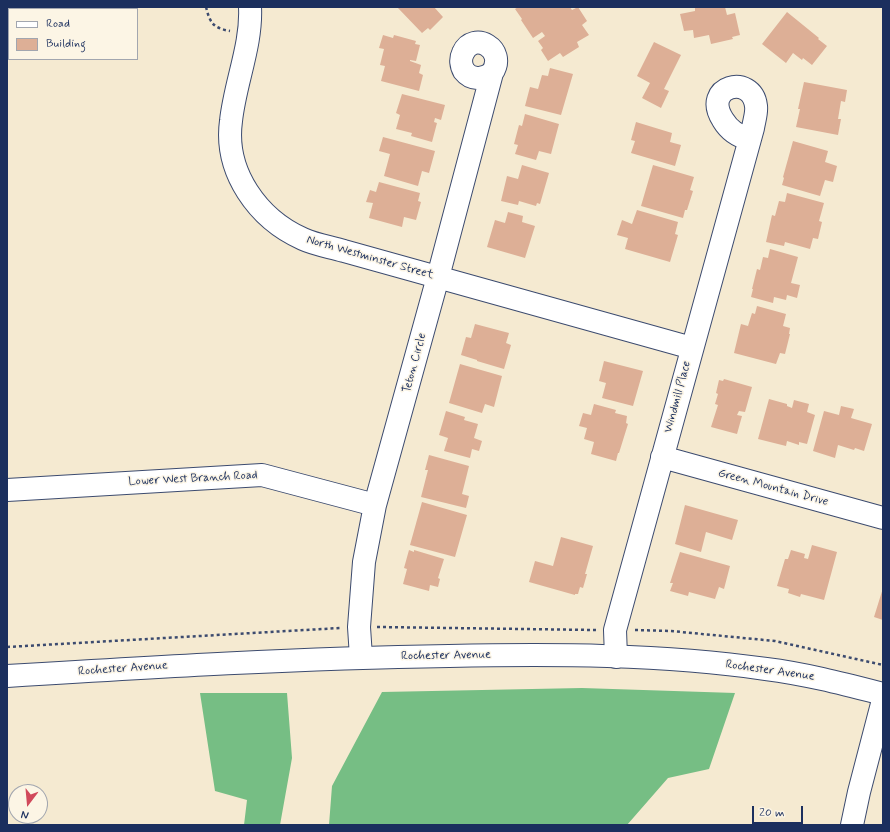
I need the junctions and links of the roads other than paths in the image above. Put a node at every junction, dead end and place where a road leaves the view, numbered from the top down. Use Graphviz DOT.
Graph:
graph roads {
  1 [pos="250,7"];
  2 [pos="492,73"];
  3 [pos="749,139"];
  4 [pos="438,278"];
  5 [pos="692,348"];
  6 [pos="662,457"];
  7 [pos="7,490"];
  8 [pos="375,505"];
  9 [pos="883,518"];
  10 [pos="361,657"];
  11 [pos="616,657"];
  12 [pos="7,676"];
  13 [pos="883,694"];
  14 [pos="883,700"];
  15 [pos="852,825"];
  1 -- 4 [label="street, North Westminster Street"];
  2 -- 4 [label="street, Teton Circle"];
  3 -- 5 [label="street, Windmill Place"];
  4 -- 5 [label="street, North Westminster Street"];
  4 -- 8 [label="street, Teton Circle"];
  5 -- 6 [label="street, Windmill Place"];
  6 -- 9 [label="street, Green Mountain Drive"];
  6 -- 11 [label="street, Windmill Place"];
  7 -- 8 [label="street, Lower West Branch Road"];
  8 -- 10 [label="street, Teton Circle"];
  10 -- 11 [label="street, Rochester Avenue"];
  10 -- 12 [label="street, Rochester Avenue"];
  11 -- 13 [label="street, Rochester Avenue"];
  14 -- 15 [label="street"];
}
